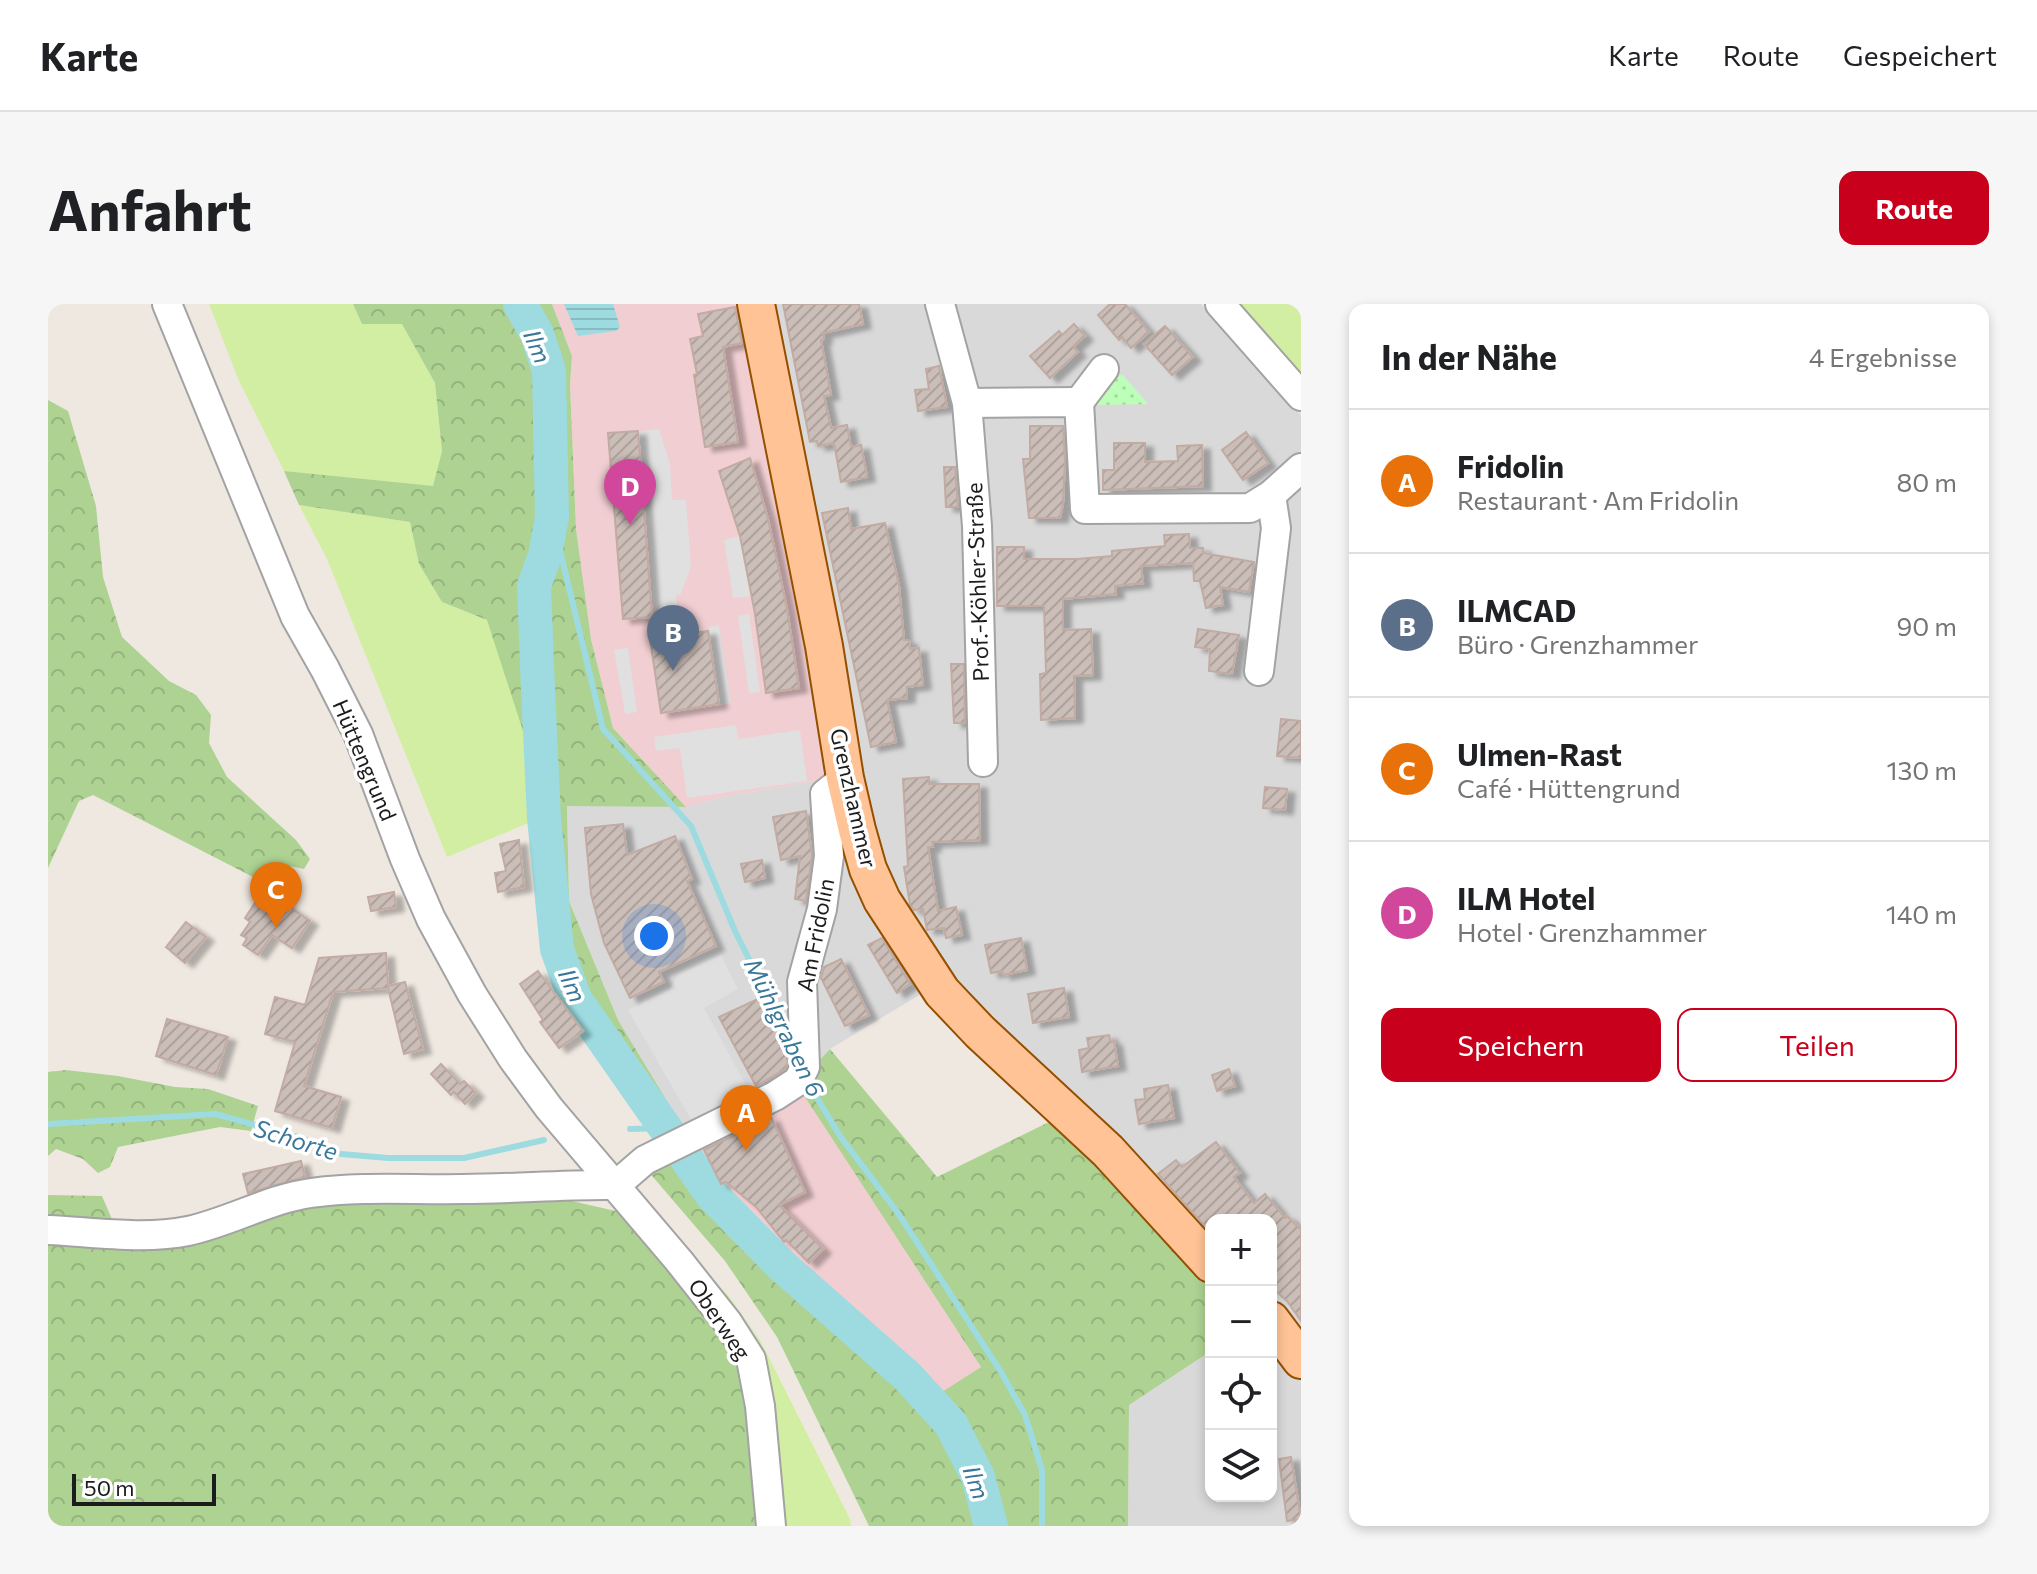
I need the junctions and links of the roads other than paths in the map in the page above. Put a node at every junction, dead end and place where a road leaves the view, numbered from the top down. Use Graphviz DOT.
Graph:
graph roads {
  1 [pos="167,304"];
  2 [pos="756,304"];
  3 [pos="940,304"];
  4 [pos="1220,304"];
  5 [pos="1104,369"];
  6 [pos="1301,396"];
  7 [pos="1079,402"];
  8 [pos="967,403"];
  9 [pos="1301,468"];
  10 [pos="1271,495"];
  11 [pos="1259,671"];
  12 [pos="983,762"];
  13 [pos="845,778"];
  14 [pos="616,1185"];
  15 [pos="48,1230"];
  16 [pos="1205,1257"];
  17 [pos="1277,1328"];
  18 [pos="1301,1360"];
  19 [pos="771,1526"];
  1 -- 14 [label="street, Hüttengrund"];
  2 -- 13 [label="main road, Grenzhammer"];
  3 -- 8 [label="street, Prof.-Köhler-Straße"];
  4 -- 6 [label="street"];
  5 -- 7 [label="street"];
  7 -- 8 [label="street"];
  7 -- 10 [label="street"];
  8 -- 12 [label="street, Prof.-Köhler-Straße"];
  9 -- 10 [label="street"];
  10 -- 11 [label="street"];
  13 -- 14 [label="street, Am Fridolin"];
  13 -- 16 [label="main road, Grenzhammer"];
  14 -- 15 [label="street"];
  14 -- 19 [label="street, Oberweg"];
  17 -- 18 [label="main road"];
}
